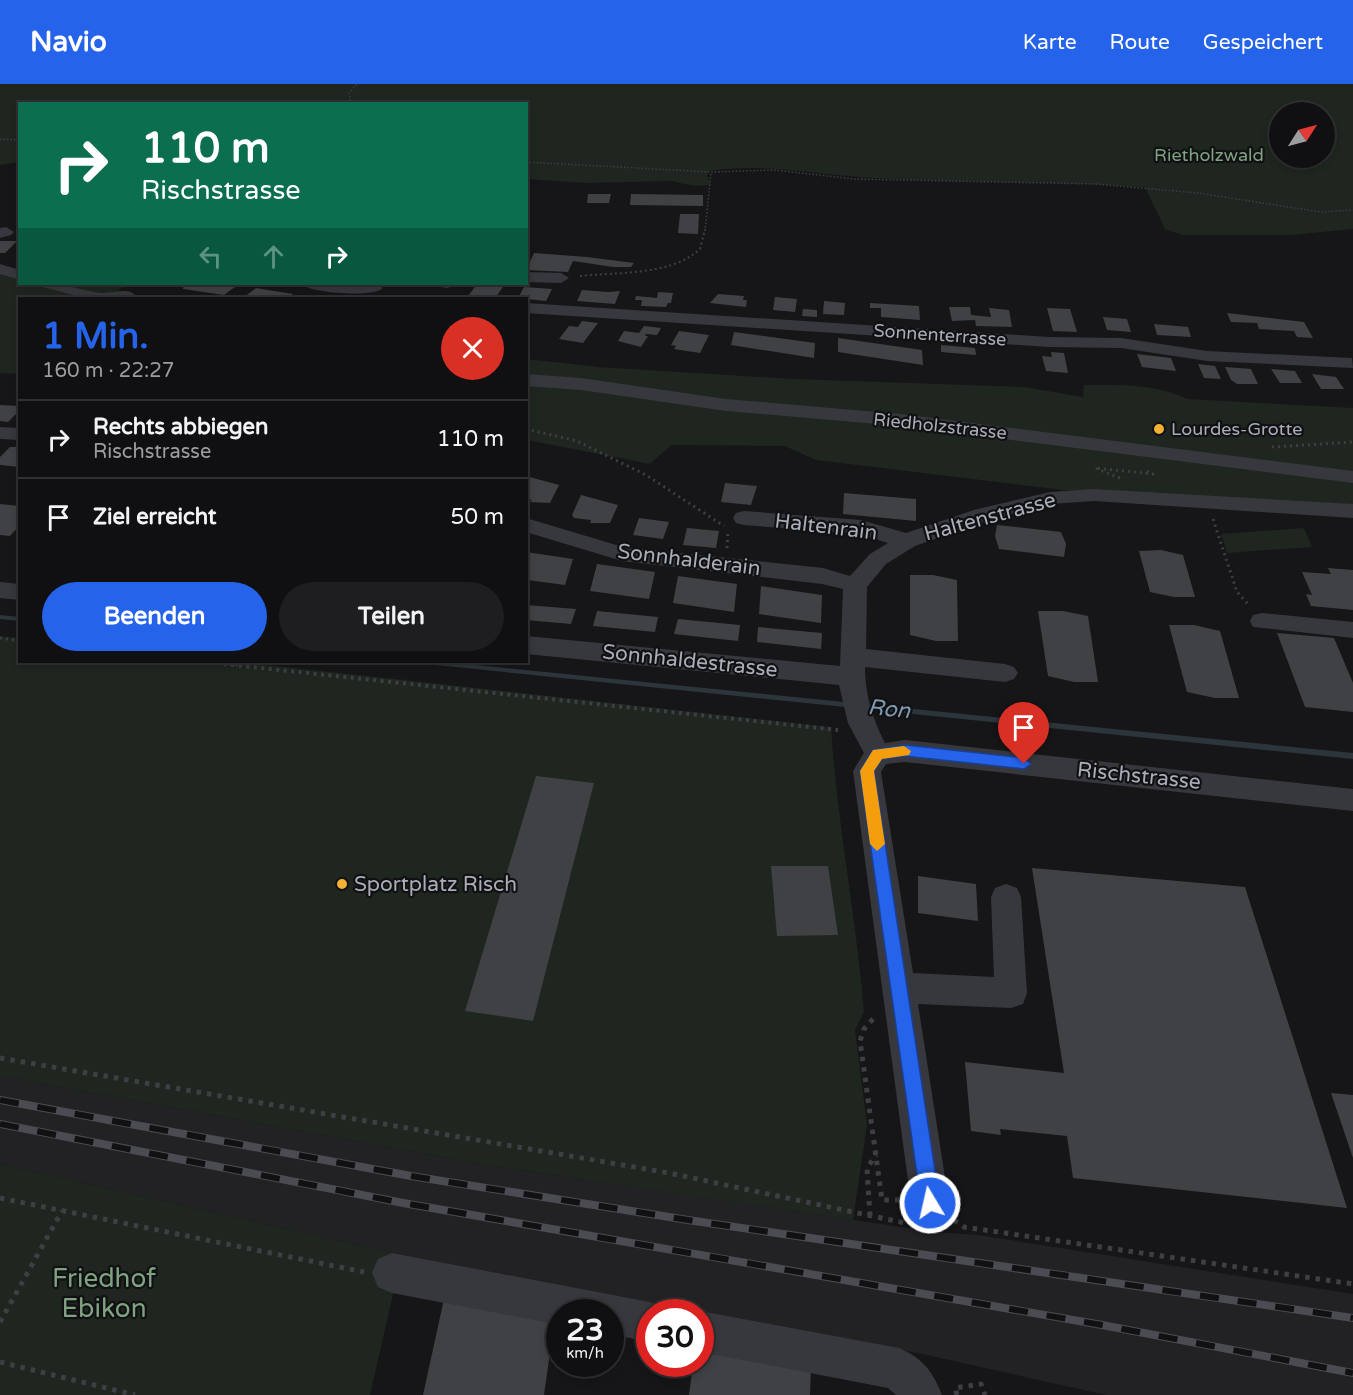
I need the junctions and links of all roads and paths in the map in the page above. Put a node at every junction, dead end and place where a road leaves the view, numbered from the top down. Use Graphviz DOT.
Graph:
graph roads {
  1 [pos="357,84"];
  2 [pos="351,102"];
  3 [pos="0,139"];
  4 [pos="18,140"];
  5 [pos="528,162"];
  6 [pos="711,171"];
  7 [pos="1353,210"];
  8 [pos="0,269"];
  9 [pos="18,274"];
  10 [pos="528,277"];
  11 [pos="561,278"];
  12 [pos="53,285"];
  13 [pos="318,285"];
  14 [pos="380,289"];
  15 [pos="130,293"];
  16 [pos="98,297"];
  17 [pos="108,297"];
  18 [pos="528,308"];
  19 [pos="1352,363"];
  20 [pos="528,380"];
  21 [pos="528,429"];
  22 [pos="0,433"];
  23 [pos="18,434"];
  24 [pos="1134,465"];
  25 [pos="1353,477"];
  26 [pos="1122,478"];
  27 [pos="1208,501"];
  28 [pos="1353,511"];
  29 [pos="744,518"];
  30 [pos="528,526"];
  31 [pos="907,541"];
  32 [pos="726,566"];
  33 [pos="855,585"];
  34 [pos="0,590"];
  35 [pos="18,592"];
  36 [pos="1262,621"];
  37 [pos="1353,630"];
  38 [pos="0,638"];
  39 [pos="18,640"];
  40 [pos="528,645"];
  41 [pos="216,663"];
  42 [pos="1005,673"];
  43 [pos="853,674"];
  44 [pos="853,727"];
  45 [pos="878,754"];
  46 [pos="1353,800"];
  47 [pos="1005,897"];
  48 [pos="898,988"];
  49 [pos="876,1016"];
  50 [pos="0,1058"];
  51 [pos="876,1155"];
  52 [pos="0,1198"];
  53 [pos="916,1202"];
  54 [pos="62,1211"];
  55 [pos="870,1216"];
  56 [pos="392,1273"];
  57 [pos="1353,1284"];
  58 [pos="546,1302"];
  59 [pos="0,1322"];
  60 [pos="714,1334"];
  61 [pos="0,1362"];
  62 [pos="135,1395"];
  63 [pos="921,1395"];
  64 [pos="957,1395"];
  65 [pos="986,1395"];
  1 -- 2 [label="path"];
  3 -- 4 [label="path"];
  5 -- 6 [label="path"];
  6 -- 7 [label="path"];
  6 -- 11 [label="path"];
  8 -- 9 [label="street"];
  10 -- 11 [label="street"];
  12 -- 16 [label="street"];
  13 -- 14 [label="street"];
  15 -- 17 [label="street"];
  18 -- 19 [label="street, Sonnenterrasse"];
  20 -- 25 [label="street, Riedholzstrasse"];
  21 -- 32 [label="path"];
  22 -- 23 [label="street"];
  24 -- 26 [label="path"];
  27 -- 28 [label="street, Haltenstrasse"];
  27 -- 31 [label="street, Haltenstrasse"];
  27 -- 36 [label="path"];
  29 -- 31 [label="street, Haltenrain"];
  30 -- 32 [label="street, Sonnhalderain"];
  31 -- 33 [label="street, Haltenstrasse"];
  32 -- 33 [label="street, Sonnhalderain"];
  33 -- 43 [label="street"];
  34 -- 35 [label="street"];
  36 -- 37 [label="street"];
  38 -- 39 [label="path"];
  40 -- 43 [label="street, Sonnhaldestrasse"];
  41 -- 44 [label="path"];
  42 -- 43 [label="street, Sonnhaldestrasse"];
  43 -- 44 [label="street"];
  44 -- 45 [label="street"];
  45 -- 46 [label="street, Rischstrasse"];
  45 -- 48 [label="street"];
  47 -- 48 [label="street"];
  48 -- 53 [label="street"];
  49 -- 51 [label="path"];
  50 -- 55 [label="path"];
  51 -- 53 [label="path"];
  51 -- 55 [label="path"];
  52 -- 54 [label="path"];
  53 -- 55 [label="path"];
  53 -- 57 [label="path"];
  54 -- 56 [label="path"];
  54 -- 59 [label="path"];
  56 -- 58 [label="street"];
  60 -- 63 [label="street"];
  61 -- 62 [label="path"];
  64 -- 65 [label="path"];
}
